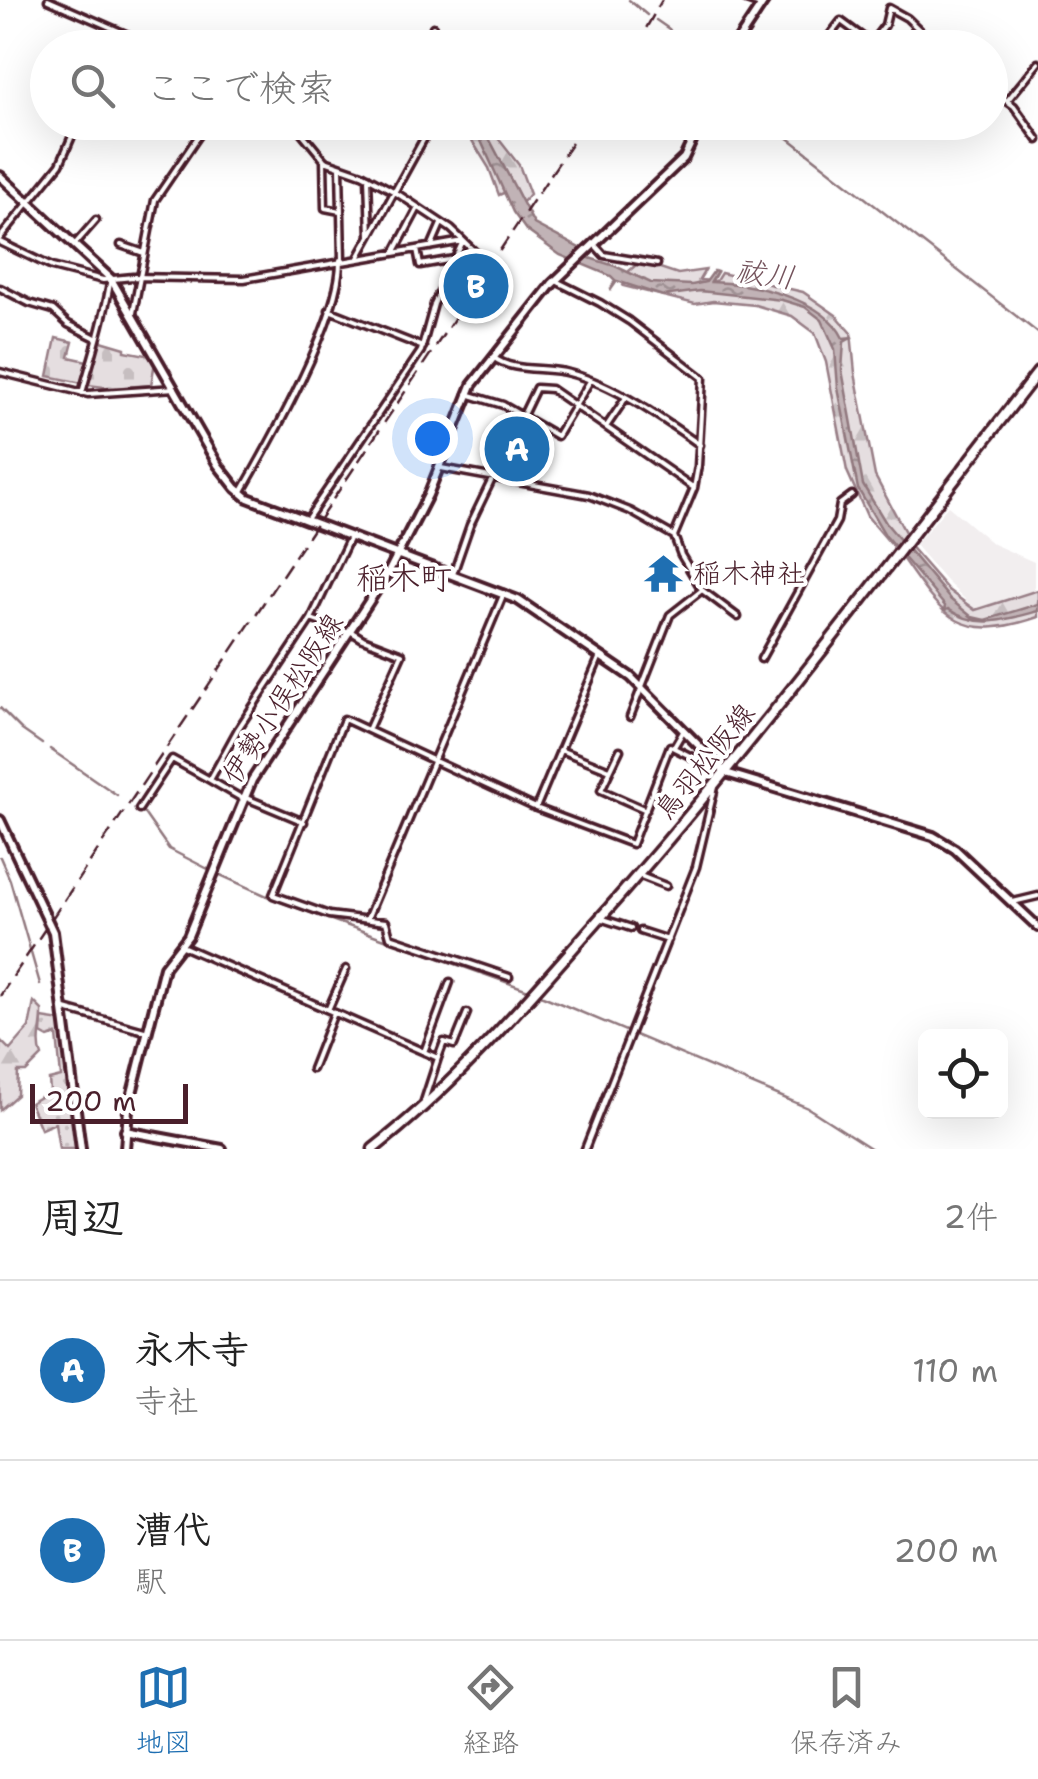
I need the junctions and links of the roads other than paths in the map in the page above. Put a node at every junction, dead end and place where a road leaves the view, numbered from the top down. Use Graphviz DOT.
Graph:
graph roads {
  1 [pos="48,0"];
  2 [pos="746,0"];
  3 [pos="763,2"];
  4 [pos="433,26"];
  5 [pos="117,30"];
  6 [pos="434,30"];
  7 [pos="745,30"];
  8 [pos="834,30"];
  9 [pos="853,30"];
  10 [pos="881,30"];
  11 [pos="919,30"];
  12 [pos="1038,63"];
  13 [pos="1008,100"];
  14 [pos="1008,102"];
  15 [pos="70,140"];
  16 [pos="195,140"];
  17 [pos="308,140"];
  18 [pos="424,140"];
  19 [pos="692,140"];
  20 [pos="1038,140"];
  21 [pos="324,160"];
  22 [pos="340,167"];
  23 [pos="0,176"];
  24 [pos="368,177"];
  25 [pos="395,192"];
  26 [pos="28,202"];
  27 [pos="418,208"];
  28 [pos="340,211"];
  29 [pos="96,220"];
  30 [pos="442,223"];
  31 [pos="370,236"];
  32 [pos="0,240"];
  33 [pos="463,241"];
  34 [pos="75,244"];
  35 [pos="122,245"];
  36 [pos="593,245"];
  37 [pos="430,247"];
  38 [pos="418,250"];
  39 [pos="144,253"];
  40 [pos="394,253"];
  41 [pos="358,258"];
  42 [pos="488,258"];
  43 [pos="456,259"];
  44 [pos="341,260"];
  45 [pos="658,264"];
  46 [pos="111,278"];
  47 [pos="138,278"];
  48 [pos="555,280"];
  49 [pos="0,288"];
  50 [pos="330,310"];
  51 [pos="133,314"];
  52 [pos="96,338"];
  53 [pos="422,347"];
  54 [pos="492,357"];
  55 [pos="0,372"];
  56 [pos="1038,372"];
  57 [pos="590,381"];
  58 [pos="175,388"];
  59 [pos="82,393"];
  60 [pos="468,394"];
  61 [pos="625,399"];
  62 [pos="576,407"];
  63 [pos="522,418"];
  64 [pos="606,427"];
  65 [pos="700,445"];
  66 [pos="439,468"];
  67 [pos="492,478"];
  68 [pos="694,488"];
  69 [pos="241,493"];
  70 [pos="852,495"];
  71 [pos="305,521"];
  72 [pos="350,536"];
  73 [pos="674,536"];
  74 [pos="398,554"];
  75 [pos="453,574"];
  76 [pos="702,590"];
  77 [pos="504,593"];
  78 [pos="738,616"];
  79 [pos="311,619"];
  80 [pos="350,632"];
  81 [pos="600,655"];
  82 [pos="761,659"];
  83 [pos="643,686"];
  84 [pos="630,717"];
  85 [pos="684,730"];
  86 [pos="367,731"];
  87 [pos="674,747"];
  88 [pos="560,750"];
  89 [pos="620,750"];
  90 [pos="434,761"];
  91 [pos="714,762"];
  92 [pos="610,770"];
  93 [pos="726,773"];
  94 [pos="210,780"];
  95 [pos="714,786"];
  96 [pos="244,798"];
  97 [pos="536,808"];
  98 [pos="139,809"];
  99 [pos="646,810"];
  100 [pos="0,820"];
  101 [pos="304,822"];
  102 [pos="638,876"];
  103 [pos="666,886"];
  104 [pos="1038,896"];
  105 [pos="1012,902"];
  106 [pos="600,918"];
  107 [pos="367,919"];
  108 [pos="1038,927"];
  109 [pos="631,928"];
  110 [pos="640,931"];
  111 [pos="668,940"];
  112 [pos="182,946"];
  113 [pos="346,970"];
  114 [pos="508,978"];
  115 [pos="450,982"];
  116 [pos="65,1009"];
  117 [pos="328,1010"];
  118 [pos="467,1012"];
  119 [pos="334,1013"];
  120 [pos="148,1032"];
  121 [pos="424,1052"];
  122 [pos="438,1058"];
  123 [pos="312,1068"];
  124 [pos="420,1112"];
  125 [pos="126,1131"];
  126 [pos="81,1149"];
  127 [pos="125,1149"];
  128 [pos="222,1149"];
  129 [pos="373,1149"];
  130 [pos="585,1149"];
  1 -- 5 [label="street"];
  2 -- 3 [label="street"];
  3 -- 7 [label="main road"];
  4 -- 6 [label="street"];
  8 -- 9 [label="street"];
  10 -- 11 [label="street"];
  12 -- 13 [label="street"];
  14 -- 20 [label="street"];
  15 -- 26 [label="street"];
  16 -- 39 [label="street"];
  17 -- 21 [label="street"];
  18 -- 25 [label="street"];
  19 -- 36 [label="main road, 伊勢小俣松阪線"];
  21 -- 22 [label="street"];
  21 -- 28 [label="street"];
  22 -- 24 [label="street"];
  22 -- 28 [label="street"];
  23 -- 26 [label="main road"];
  24 -- 25 [label="street"];
  24 -- 31 [label="street"];
  25 -- 27 [label="street"];
  25 -- 31 [label="street"];
  26 -- 32 [label="street"];
  26 -- 34 [label="main road"];
  27 -- 30 [label="street"];
  27 -- 40 [label="street"];
  28 -- 44 [label="street"];
  29 -- 34 [label="street"];
  30 -- 33 [label="street"];
  30 -- 37 [label="street"];
  31 -- 41 [label="street"];
  32 -- 46 [label="street"];
  33 -- 37 [label="street"];
  33 -- 42 [label="street"];
  33 -- 43 [label="street"];
  34 -- 46 [label="main road"];
  35 -- 39 [label="street"];
  36 -- 45 [label="street"];
  36 -- 48 [label="main road, 伊勢小俣松阪線"];
  37 -- 38 [label="street"];
  38 -- 40 [label="street"];
  38 -- 43 [label="street"];
  39 -- 47 [label="street"];
  40 -- 41 [label="street"];
  41 -- 44 [label="street"];
  43 -- 53 [label="street"];
  44 -- 47 [label="street"];
  44 -- 50 [label="street"];
  46 -- 47 [label="street"];
  46 -- 51 [label="main road"];
  46 -- 52 [label="street"];
  47 -- 51 [label="street"];
  48 -- 54 [label="main road, 伊勢小俣松阪線"];
  48 -- 65 [label="street"];
  49 -- 52 [label="street"];
  50 -- 53 [label="street"];
  50 -- 69 [label="street"];
  51 -- 58 [label="main road"];
  52 -- 59 [label="street"];
  53 -- 71 [label="street"];
  54 -- 57 [label="street"];
  54 -- 60 [label="main road, 伊勢小俣松阪線"];
  55 -- 59 [label="street"];
  56 -- 93 [label="main road, 鳥羽松阪線"];
  57 -- 61 [label="street"];
  57 -- 62 [label="street"];
  58 -- 59 [label="street"];
  58 -- 69 [label="main road"];
  60 -- 63 [label="street"];
  60 -- 66 [label="main road, 伊勢小俣松阪線"];
  61 -- 64 [label="street"];
  61 -- 65 [label="street"];
  62 -- 63 [label="street"];
  62 -- 63 [label="street"];
  62 -- 64 [label="street"];
  63 -- 67 [label="street"];
  64 -- 68 [label="street"];
  65 -- 68 [label="street"];
  66 -- 67 [label="street"];
  66 -- 74 [label="main road, 伊勢小俣松阪線"];
  67 -- 73 [label="street"];
  67 -- 75 [label="street"];
  68 -- 73 [label="street"];
  69 -- 71 [label="main road"];
  70 -- 82 [label="street"];
  71 -- 72 [label="main road"];
  72 -- 74 [label="main road"];
  72 -- 79 [label="street"];
  73 -- 76 [label="street"];
  74 -- 75 [label="main road"];
  74 -- 80 [label="main road, 伊勢小俣松阪線"];
  75 -- 77 [label="main road"];
  76 -- 78 [label="street"];
  76 -- 83 [label="street"];
  77 -- 81 [label="main road"];
  77 -- 90 [label="street"];
  79 -- 80 [label="street"];
  79 -- 94 [label="street"];
  80 -- 86 [label="street"];
  80 -- 96 [label="main road, 伊勢小俣松阪線"];
  81 -- 83 [label="main road"];
  81 -- 88 [label="street"];
  83 -- 84 [label="street"];
  83 -- 85 [label="main road"];
  85 -- 87 [label="street"];
  85 -- 91 [label="main road"];
  86 -- 90 [label="street"];
  86 -- 101 [label="street"];
  87 -- 91 [label="street"];
  87 -- 99 [label="street"];
  88 -- 92 [label="street"];
  88 -- 97 [label="street"];
  89 -- 92 [label="street"];
  90 -- 97 [label="street"];
  90 -- 107 [label="street"];
  91 -- 93 [label="main road"];
  92 -- 99 [label="street"];
  93 -- 95 [label="main road, 鳥羽松阪線"];
  93 -- 105 [label="main road"];
  94 -- 96 [label="street"];
  94 -- 98 [label="street"];
  95 -- 102 [label="main road, 鳥羽松阪線"];
  95 -- 111 [label="street"];
  96 -- 101 [label="street"];
  96 -- 112 [label="main road, 伊勢小俣松阪線"];
  97 -- 99 [label="street"];
  100 -- 116 [label="main road"];
  101 -- 107 [label="street"];
  102 -- 103 [label="street"];
  102 -- 106 [label="main road, 鳥羽松阪線"];
  104 -- 105 [label="street"];
  105 -- 108 [label="main road"];
  106 -- 109 [label="street"];
  106 -- 124 [label="main road, 鳥羽松阪線"];
  107 -- 114 [label="street"];
  110 -- 111 [label="street"];
  111 -- 130 [label="street"];
  112 -- 117 [label="street"];
  112 -- 120 [label="main road, 伊勢小俣松阪線"];
  113 -- 117 [label="street"];
  115 -- 121 [label="street"];
  116 -- 120 [label="street"];
  116 -- 126 [label="main road"];
  117 -- 119 [label="street"];
  118 -- 122 [label="street"];
  119 -- 121 [label="street"];
  119 -- 123 [label="street"];
  120 -- 125 [label="main road, 伊勢小俣松阪線"];
  121 -- 122 [label="street"];
  122 -- 124 [label="street"];
  124 -- 129 [label="main road, 鳥羽松阪線"];
  125 -- 127 [label="main road, 伊勢小俣松阪線"];
  125 -- 128 [label="main road"];
}
